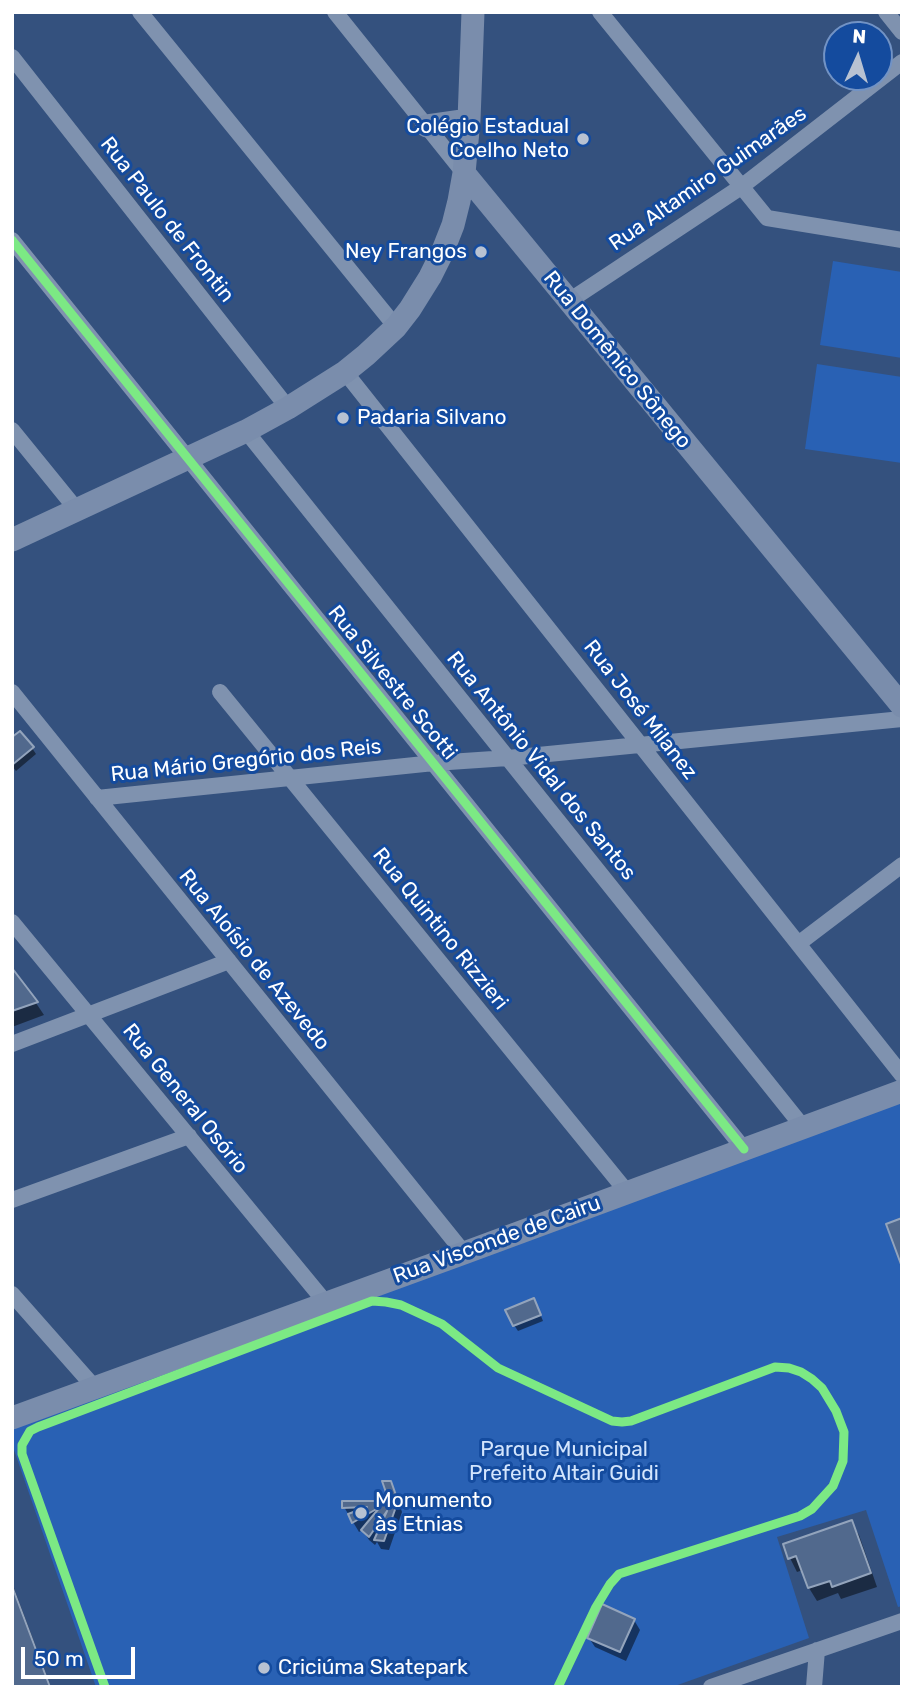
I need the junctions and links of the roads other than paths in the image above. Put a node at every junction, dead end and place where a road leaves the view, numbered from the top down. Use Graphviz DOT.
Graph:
graph roads {
  1 [pos="140,12"];
  2 [pos="335,12"];
  3 [pos="473,12"];
  4 [pos="600,12"];
  5 [pos="886,12"];
  6 [pos="902,32"];
  7 [pos="12,57"];
  8 [pos="902,62"];
  9 [pos="469,120"];
  10 [pos="427,126"];
  11 [pos="464,173"];
  12 [pos="741,187"];
  13 [pos="12,240"];
  14 [pos="902,240"];
  15 [pos="569,301"];
  16 [pos="396,327"];
  17 [pos="345,372"];
  18 [pos="288,408"];
  19 [pos="12,430"];
  20 [pos="246,431"];
  21 [pos="188,459"];
  22 [pos="77,510"];
  23 [pos="12,540"];
  24 [pos="12,692"];
  25 [pos="220,692"];
  26 [pos="902,706"];
  27 [pos="902,719"];
  28 [pos="640,744"];
  29 [pos="508,758"];
  30 [pos="434,763"];
  31 [pos="291,779"];
  32 [pos="97,798"];
  33 [pos="902,865"];
  34 [pos="12,922"];
  35 [pos="798,944"];
  36 [pos="229,961"];
  37 [pos="89,1015"];
  38 [pos="12,1044"];
  39 [pos="902,1074"];
  40 [pos="902,1091"];
  41 [pos="803,1127"];
  42 [pos="189,1136"];
  43 [pos="744,1149"];
  44 [pos="627,1192"];
  45 [pos="12,1200"];
  46 [pos="464,1253"];
  47 [pos="12,1294"];
  48 [pos="326,1303"];
  49 [pos="95,1388"];
  50 [pos="12,1418"];
  51 [pos="902,1621"];
  52 [pos="817,1650"];
  53 [pos="711,1687"];
  54 [pos="814,1687"];
  1 -- 16 [label="street"];
  2 -- 10 [label="street, Rua Domênico Sônego"];
  3 -- 9 [label="street"];
  4 -- 12 [label="street"];
  5 -- 6 [label="street"];
  7 -- 18 [label="street, Rua Paulo de Frontin"];
  8 -- 12 [label="street, Rua Altamiro Guimarães"];
  9 -- 10 [label="street"];
  9 -- 11 [label="street"];
  10 -- 11 [label="street, Rua Domênico Sônego"];
  11 -- 15 [label="street, Rua Domênico Sônego"];
  11 -- 16 [label="street"];
  12 -- 14 [label="street"];
  12 -- 15 [label="street, Rua Altamiro Guimarães"];
  13 -- 21 [label="street, Rua Silvestre Scotti"];
  15 -- 26 [label="street, Rua Domênico Sônego"];
  16 -- 17 [label="street"];
  17 -- 18 [label="street"];
  17 -- 28 [label="street, Rua José Milanez"];
  18 -- 20 [label="street"];
  19 -- 22 [label="street"];
  20 -- 21 [label="street"];
  20 -- 29 [label="street, Rua Antônio Vidal dos Santos"];
  21 -- 22 [label="street"];
  21 -- 30 [label="street, Rua Silvestre Scotti"];
  22 -- 23 [label="street"];
  24 -- 32 [label="street, Rua Aloísio de Azevedo"];
  25 -- 31 [label="street, Rua Quintino Rizzieri"];
  27 -- 28 [label="street, Rua Mário Gregório dos Reis"];
  28 -- 29 [label="street, Rua Mário Gregório dos Reis"];
  28 -- 35 [label="street, Rua José Milanez"];
  29 -- 30 [label="street, Rua Mário Gregório dos Reis"];
  29 -- 41 [label="street, Rua Antônio Vidal dos Santos"];
  30 -- 31 [label="street, Rua Mário Gregório dos Reis"];
  30 -- 43 [label="street, Rua Silvestre Scotti"];
  31 -- 32 [label="street, Rua Mário Gregório dos Reis"];
  31 -- 44 [label="street, Rua Quintino Rizzieri"];
  32 -- 36 [label="street, Rua Aloísio de Azevedo"];
  33 -- 35 [label="street"];
  34 -- 37 [label="street, Rua General Osório"];
  35 -- 39 [label="street, Rua José Milanez"];
  36 -- 37 [label="street"];
  36 -- 46 [label="street, Rua Aloísio de Azevedo"];
  37 -- 38 [label="street"];
  37 -- 42 [label="street, Rua General Osório"];
  40 -- 41 [label="street, Rua Visconde de Cairu"];
  41 -- 43 [label="street, Rua Visconde de Cairu"];
  42 -- 45 [label="street"];
  42 -- 48 [label="street, Rua General Osório"];
  43 -- 44 [label="street, Rua Visconde de Cairu"];
  44 -- 46 [label="street, Rua Visconde de Cairu"];
  46 -- 48 [label="street, Rua Visconde de Cairu"];
  47 -- 49 [label="street"];
  48 -- 49 [label="street, Rua Visconde de Cairu"];
  49 -- 50 [label="street, Rua Visconde de Cairu"];
  51 -- 52 [label="street"];
  52 -- 53 [label="street"];
  52 -- 54 [label="street"];
}
